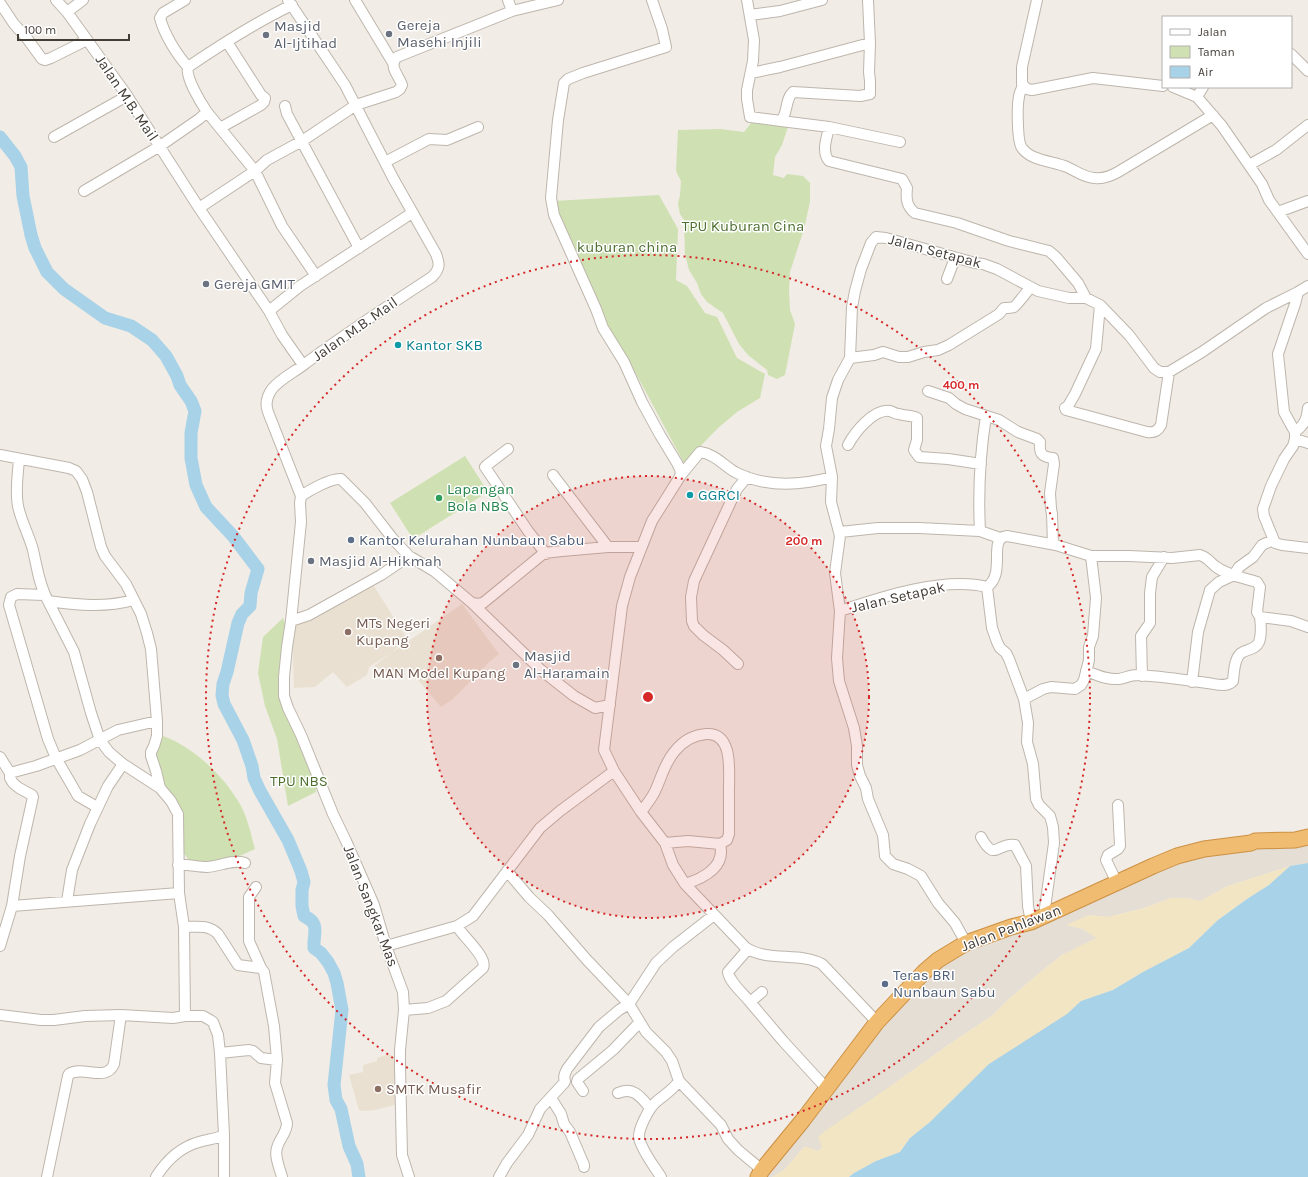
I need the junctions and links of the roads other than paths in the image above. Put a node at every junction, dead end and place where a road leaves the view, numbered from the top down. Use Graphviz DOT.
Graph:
graph roads {
  1 [pos="56,0"];
  2 [pos="83,0"];
  3 [pos="185,0"];
  4 [pos="355,0"];
  5 [pos="508,0"];
  6 [pos="558,0"];
  7 [pos="652,0"];
  8 [pos="747,0"];
  9 [pos="822,0"];
  10 [pos="868,0"];
  11 [pos="1037,0"];
  12 [pos="290,2"];
  13 [pos="541,2"];
  14 [pos="0,3"];
  15 [pos="512,11"];
  16 [pos="67,12"];
  17 [pos="750,15"];
  18 [pos="87,40"];
  19 [pos="227,42"];
  20 [pos="870,43"];
  21 [pos="1292,55"];
  22 [pos="393,63"];
  23 [pos="188,67"];
  24 [pos="1308,71"];
  25 [pos="751,73"];
  26 [pos="1023,85"];
  27 [pos="1162,86"];
  28 [pos="1175,88"];
  29 [pos="1202,88"];
  30 [pos="127,96"];
  31 [pos="1197,98"];
  32 [pos="356,105"];
  33 [pos="285,106"];
  34 [pos="207,112"];
  35 [pos="1213,115"];
  36 [pos="781,121"];
  37 [pos="1308,125"];
  38 [pos="478,127"];
  39 [pos="829,127"];
  40 [pos="220,128"];
  41 [pos="54,138"];
  42 [pos="302,141"];
  43 [pos="900,142"];
  44 [pos="160,146"];
  45 [pos="385,162"];
  46 [pos="1249,165"];
  47 [pos="255,171"];
  48 [pos="84,191"];
  49 [pos="1308,200"];
  50 [pos="199,208"];
  51 [pos="1278,212"];
  52 [pos="412,213"];
  53 [pos="359,248"];
  54 [pos="1308,254"];
  55 [pos="955,258"];
  56 [pos="316,276"];
  57 [pos="947,279"];
  58 [pos="1308,286"];
  59 [pos="1031,287"];
  60 [pos="1298,292"];
  61 [pos="1086,298"];
  62 [pos="1100,304"];
  63 [pos="269,311"];
  64 [pos="850,358"];
  65 [pos="303,366"];
  66 [pos="1169,372"];
  67 [pos="928,391"];
  68 [pos="1308,408"];
  69 [pos="986,416"];
  70 [pos="1295,436"];
  71 [pos="1308,443"];
  72 [pos="848,445"];
  73 [pos="508,449"];
  74 [pos="0,455"];
  75 [pos="19,459"];
  76 [pos="981,464"];
  77 [pos="552,475"];
  78 [pos="681,475"];
  79 [pos="747,477"];
  80 [pos="832,478"];
  81 [pos="301,496"];
  82 [pos="980,531"];
  83 [pos="840,532"];
  84 [pos="1000,538"];
  85 [pos="1274,540"];
  86 [pos="1053,544"];
  87 [pos="640,547"];
  88 [pos="608,548"];
  89 [pos="1308,548"];
  90 [pos="546,554"];
  91 [pos="409,556"];
  92 [pos="1091,556"];
  93 [pos="1164,557"];
  94 [pos="1234,575"];
  95 [pos="987,587"];
  96 [pos="46,598"];
  97 [pos="134,600"];
  98 [pos="472,603"];
  99 [pos="840,611"];
  100 [pos="1260,616"];
  101 [pos="291,621"];
  102 [pos="1308,627"];
  103 [pos="738,664"];
  104 [pos="1086,670"];
  105 [pos="1142,676"];
  106 [pos="1192,682"];
  107 [pos="1024,699"];
  108 [pos="610,705"];
  109 [pos="157,721"];
  110 [pos="100,740"];
  111 [pos="0,757"];
  112 [pos="56,758"];
  113 [pos="123,764"];
  114 [pos="614,772"];
  115 [pos="10,774"];
  116 [pos="160,788"];
  117 [pos="1118,805"];
  118 [pos="97,807"];
  119 [pos="641,812"];
  120 [pos="981,837"];
  121 [pos="1308,837"];
  122 [pos="665,843"];
  123 [pos="720,844"];
  124 [pos="245,863"];
  125 [pos="178,865"];
  126 [pos="507,871"];
  127 [pos="1117,883"];
  128 [pos="685,884"];
  129 [pos="256,887"];
  130 [pos="179,894"];
  131 [pos="67,901"];
  132 [pos="12,906"];
  133 [pos="714,915"];
  134 [pos="1037,918"];
  135 [pos="457,926"];
  136 [pos="184,927"];
  137 [pos="966,943"];
  138 [pos="0,946"];
  139 [pos="386,946"];
  140 [pos="748,949"];
  141 [pos="261,968"];
  142 [pos="762,992"];
  143 [pos="750,1002"];
  144 [pos="629,1004"];
  145 [pos="404,1010"];
  146 [pos="0,1015"];
  147 [pos="121,1015"];
  148 [pos="185,1016"];
  149 [pos="640,1022"];
  150 [pos="877,1022"];
  151 [pos="220,1053"];
  152 [pos="277,1060"];
  153 [pos="679,1081"];
  154 [pos="827,1089"];
  155 [pos="583,1091"];
  156 [pos="618,1092"];
  157 [pos="551,1098"];
  158 [pos="650,1108"];
  159 [pos="224,1135"];
  160 [pos="584,1167"];
  161 [pos="760,1173"];
  162 [pos="47,1177"];
  163 [pos="156,1177"];
  164 [pos="224,1177"];
  165 [pos="282,1177"];
  166 [pos="409,1177"];
  167 [pos="499,1177"];
  168 [pos="661,1177"];
  1 -- 16 [label="street, Jalan M.B. Mail"];
  2 -- 16 [label="street"];
  3 -- 23 [label="street"];
  4 -- 22 [label="street"];
  5 -- 15 [label="street"];
  6 -- 13 [label="street"];
  7 -- 78 [label="street"];
  8 -- 17 [label="street"];
  9 -- 17 [label="street"];
  10 -- 20 [label="street"];
  11 -- 26 [label="street"];
  12 -- 19 [label="street"];
  12 -- 32 [label="street, Jalan M.B. Mail"];
  13 -- 15 [label="street"];
  14 -- 18 [label="street"];
  15 -- 22 [label="street"];
  16 -- 18 [label="street, Jalan M.B. Mail"];
  17 -- 25 [label="street"];
  18 -- 30 [label="street, Jalan M.B. Mail"];
  19 -- 23 [label="street"];
  19 -- 40 [label="street"];
  20 -- 25 [label="street"];
  20 -- 36 [label="street"];
  21 -- 24 [label="street"];
  22 -- 32 [label="street"];
  23 -- 34 [label="street"];
  25 -- 36 [label="street"];
  26 -- 27 [label="street"];
  26 -- 35 [label="street"];
  28 -- 31 [label="street"];
  29 -- 31 [label="street"];
  30 -- 41 [label="street"];
  30 -- 44 [label="street, Jalan M.B. Mail"];
  31 -- 35 [label="street"];
  32 -- 42 [label="street"];
  32 -- 45 [label="street, Jalan M.B. Mail"];
  33 -- 42 [label="street"];
  34 -- 40 [label="street"];
  34 -- 44 [label="street"];
  35 -- 46 [label="street"];
  36 -- 39 [label="street"];
  37 -- 46 [label="street"];
  38 -- 45 [label="street"];
  39 -- 43 [label="street"];
  39 -- 61 [label="street"];
  40 -- 47 [label="street"];
  42 -- 47 [label="street"];
  42 -- 53 [label="street"];
  44 -- 48 [label="street"];
  44 -- 50 [label="street, Jalan M.B. Mail"];
  45 -- 52 [label="street, Jalan M.B. Mail"];
  46 -- 51 [label="street"];
  47 -- 50 [label="street"];
  47 -- 56 [label="street"];
  49 -- 51 [label="street"];
  50 -- 63 [label="street, Jalan M.B. Mail"];
  51 -- 54 [label="street"];
  52 -- 53 [label="street"];
  52 -- 65 [label="street, Jalan M.B. Mail"];
  53 -- 56 [label="street"];
  55 -- 57 [label="street"];
  55 -- 59 [label="street, Jalan Setapak"];
  55 -- 64 [label="street, Jalan Setapak"];
  56 -- 63 [label="street"];
  58 -- 60 [label="street"];
  59 -- 61 [label="street, Jalan Setapak"];
  59 -- 64 [label="street"];
  60 -- 66 [label="street"];
  60 -- 70 [label="street"];
  61 -- 62 [label="street, Jalan Setapak"];
  62 -- 66 [label="street, Jalan Setapak"];
  62 -- 66 [label="street"];
  63 -- 65 [label="street, Jalan M.B. Mail"];
  64 -- 80 [label="street, Jalan Setapak"];
  65 -- 81 [label="street"];
  67 -- 69 [label="street"];
  68 -- 70 [label="street"];
  69 -- 76 [label="street"];
  69 -- 86 [label="street"];
  70 -- 71 [label="street"];
  70 -- 85 [label="street"];
  72 -- 76 [label="street"];
  73 -- 90 [label="street"];
  74 -- 75 [label="street"];
  75 -- 96 [label="street"];
  75 -- 97 [label="street"];
  76 -- 82 [label="street"];
  77 -- 88 [label="street"];
  78 -- 79 [label="street"];
  78 -- 87 [label="street"];
  79 -- 80 [label="street"];
  79 -- 103 [label="street"];
  80 -- 83 [label="street, Jalan Setapak"];
  81 -- 91 [label="street"];
  81 -- 101 [label="street, Jalan Sangkar Mas"];
  82 -- 83 [label="street"];
  82 -- 84 [label="street"];
  83 -- 99 [label="street, Jalan Setapak"];
  84 -- 86 [label="street"];
  84 -- 95 [label="street"];
  85 -- 89 [label="street"];
  85 -- 94 [label="street"];
  86 -- 92 [label="street"];
  87 -- 88 [label="street"];
  87 -- 108 [label="street"];
  88 -- 90 [label="street"];
  90 -- 98 [label="street"];
  91 -- 98 [label="street"];
  91 -- 101 [label="street"];
  92 -- 93 [label="street"];
  92 -- 104 [label="street"];
  93 -- 94 [label="street"];
  93 -- 105 [label="street"];
  94 -- 100 [label="street"];
  94 -- 106 [label="street"];
  95 -- 99 [label="street, Jalan Setapak"];
  95 -- 107 [label="street"];
  96 -- 97 [label="street"];
  96 -- 110 [label="street"];
  96 -- 112 [label="street"];
  97 -- 109 [label="street"];
  98 -- 108 [label="street"];
  99 -- 137 [label="street"];
  100 -- 102 [label="street"];
  100 -- 106 [label="street"];
  101 -- 139 [label="street, Jalan Sangkar Mas"];
  104 -- 105 [label="street"];
  104 -- 107 [label="street"];
  105 -- 106 [label="street"];
  107 -- 134 [label="street"];
  108 -- 114 [label="street"];
  109 -- 110 [label="street"];
  109 -- 116 [label="street"];
  110 -- 112 [label="street"];
  110 -- 113 [label="street"];
  111 -- 115 [label="street"];
  112 -- 115 [label="street"];
  112 -- 118 [label="street"];
  113 -- 116 [label="street"];
  113 -- 118 [label="street"];
  114 -- 119 [label="street"];
  114 -- 126 [label="street"];
  115 -- 132 [label="street"];
  116 -- 125 [label="street"];
  117 -- 127 [label="street"];
  118 -- 131 [label="street"];
  119 -- 122 [label="street"];
  119 -- 123 [label="street"];
  120 -- 134 [label="street"];
  121 -- 127 [label="highway, Jalan Pahlawan"];
  122 -- 123 [label="street"];
  122 -- 128 [label="street"];
  123 -- 128 [label="street"];
  124 -- 125 [label="street"];
  125 -- 130 [label="street"];
  126 -- 135 [label="street"];
  126 -- 144 [label="street"];
  127 -- 134 [label="highway, Jalan Pahlawan"];
  128 -- 133 [label="street"];
  129 -- 141 [label="street"];
  130 -- 131 [label="street"];
  130 -- 136 [label="street"];
  131 -- 132 [label="street"];
  132 -- 138 [label="street"];
  133 -- 140 [label="street"];
  133 -- 144 [label="street"];
  134 -- 137 [label="highway, Jalan Pahlawan"];
  135 -- 139 [label="street"];
  135 -- 145 [label="street"];
  136 -- 141 [label="street"];
  136 -- 148 [label="street"];
  137 -- 150 [label="highway, Jalan Pahlawan"];
  139 -- 145 [label="street, Jalan Sangkar Mas"];
  140 -- 143 [label="street"];
  140 -- 150 [label="street"];
  141 -- 152 [label="street"];
  142 -- 143 [label="street"];
  143 -- 154 [label="street"];
  144 -- 149 [label="street"];
  144 -- 157 [label="street"];
  145 -- 166 [label="street, Jalan Sangkar Mas"];
  146 -- 147 [label="street"];
  147 -- 148 [label="street"];
  147 -- 162 [label="street"];
  148 -- 151 [label="street"];
  149 -- 153 [label="street"];
  149 -- 155 [label="street"];
  150 -- 154 [label="highway, Jalan Pahlawan"];
  151 -- 152 [label="street"];
  151 -- 159 [label="street"];
  152 -- 165 [label="street"];
  153 -- 158 [label="street"];
  153 -- 161 [label="street"];
  154 -- 161 [label="highway, Jalan Pahlawan"];
  156 -- 158 [label="street"];
  157 -- 160 [label="street"];
  157 -- 167 [label="street"];
  158 -- 168 [label="street"];
  159 -- 163 [label="street"];
  159 -- 164 [label="street"];
}
